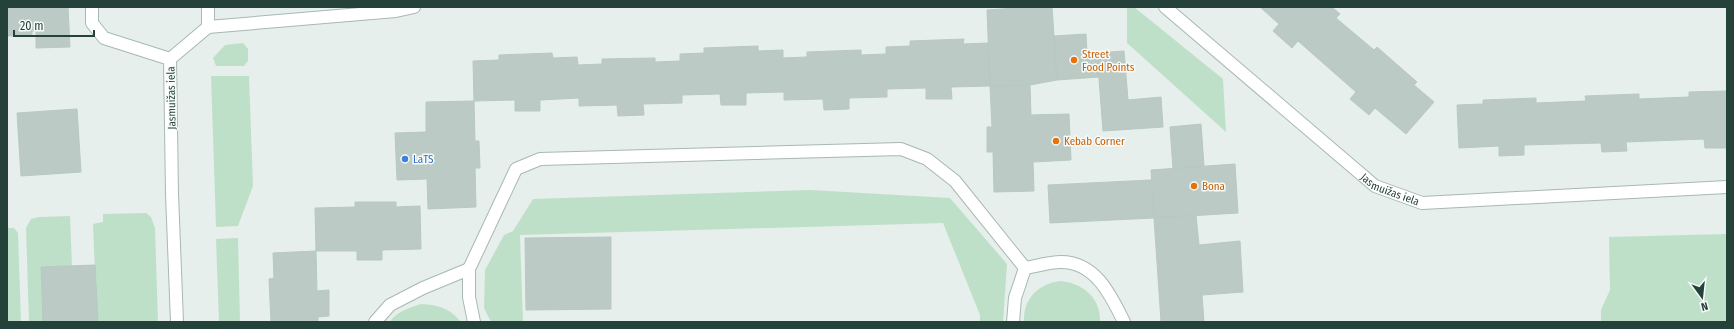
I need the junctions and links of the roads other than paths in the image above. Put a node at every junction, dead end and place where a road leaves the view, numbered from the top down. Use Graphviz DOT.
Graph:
graph roads {
  1 [pos="92,7"];
  2 [pos="208,7"];
  3 [pos="414,7"];
  4 [pos="1165,7"];
  5 [pos="208,27"];
  6 [pos="170,59"];
  7 [pos="1727,187"];
  8 [pos="1025,268"];
  9 [pos="469,269"];
  10 [pos="177,322"];
  11 [pos="375,322"];
  12 [pos="474,322"];
  13 [pos="1013,322"];
  14 [pos="1124,322"];
  1 -- 6 [label="street"];
  2 -- 5 [label="street"];
  3 -- 5 [label="street"];
  4 -- 7 [label="street, Jasmuižas iela"];
  5 -- 6 [label="street, Jasmuižas iela"];
  6 -- 10 [label="street, Jasmuižas iela"];
  8 -- 9 [label="street"];
  8 -- 13 [label="street"];
  8 -- 14 [label="street"];
  9 -- 11 [label="street"];
  9 -- 12 [label="street"];
}
